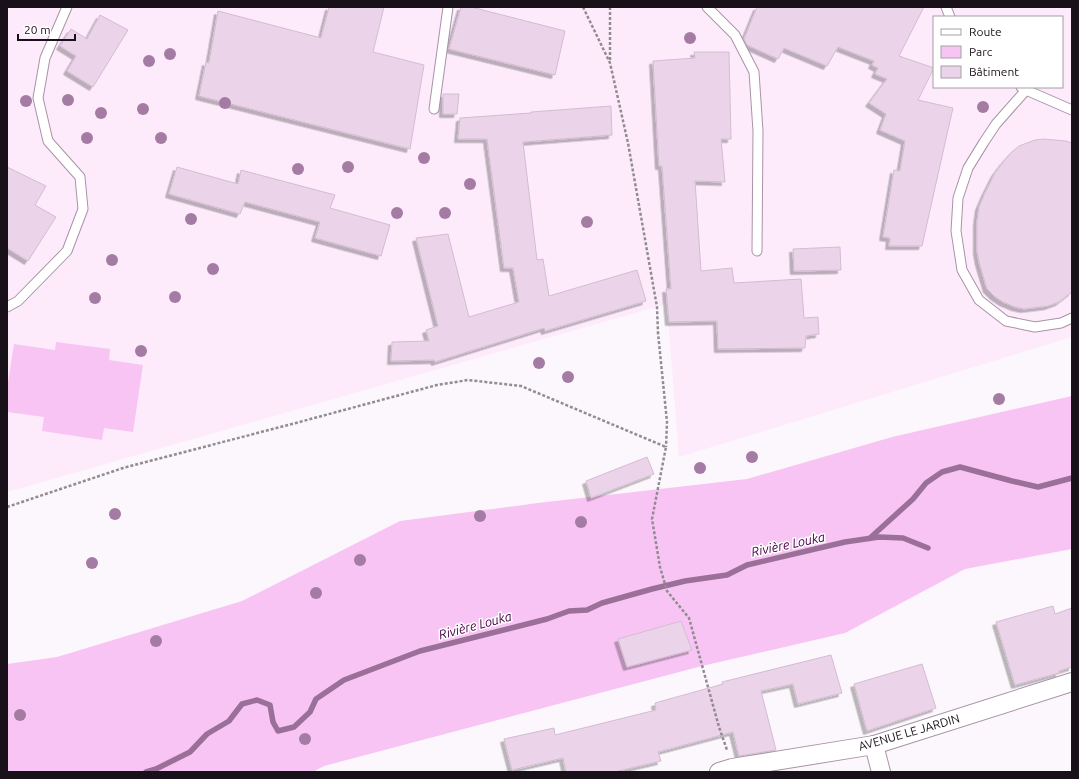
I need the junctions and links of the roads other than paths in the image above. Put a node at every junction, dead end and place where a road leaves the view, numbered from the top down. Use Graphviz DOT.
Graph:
graph roads {
  1 [pos="67,7"];
  2 [pos="448,7"];
  3 [pos="707,7"];
  4 [pos="1023,89"];
  5 [pos="434,109"];
  6 [pos="1072,110"];
  7 [pos="757,251"];
  8 [pos="7,307"];
  9 [pos="1072,318"];
  10 [pos="1072,682"];
  11 [pos="874,745"];
  12 [pos="726,770"];
  13 [pos="881,772"];
  1 -- 8 [label="lane"];
  2 -- 5 [label="lane"];
  3 -- 7 [label="lane"];
  4 -- 6 [label="lane"];
  4 -- 9 [label="lane"];
  10 -- 11 [label="street, AVENUE LE JARDIN"];
  11 -- 12 [label="street, AVENUE LE JARDIN"];
  11 -- 13 [label="street"];
}
